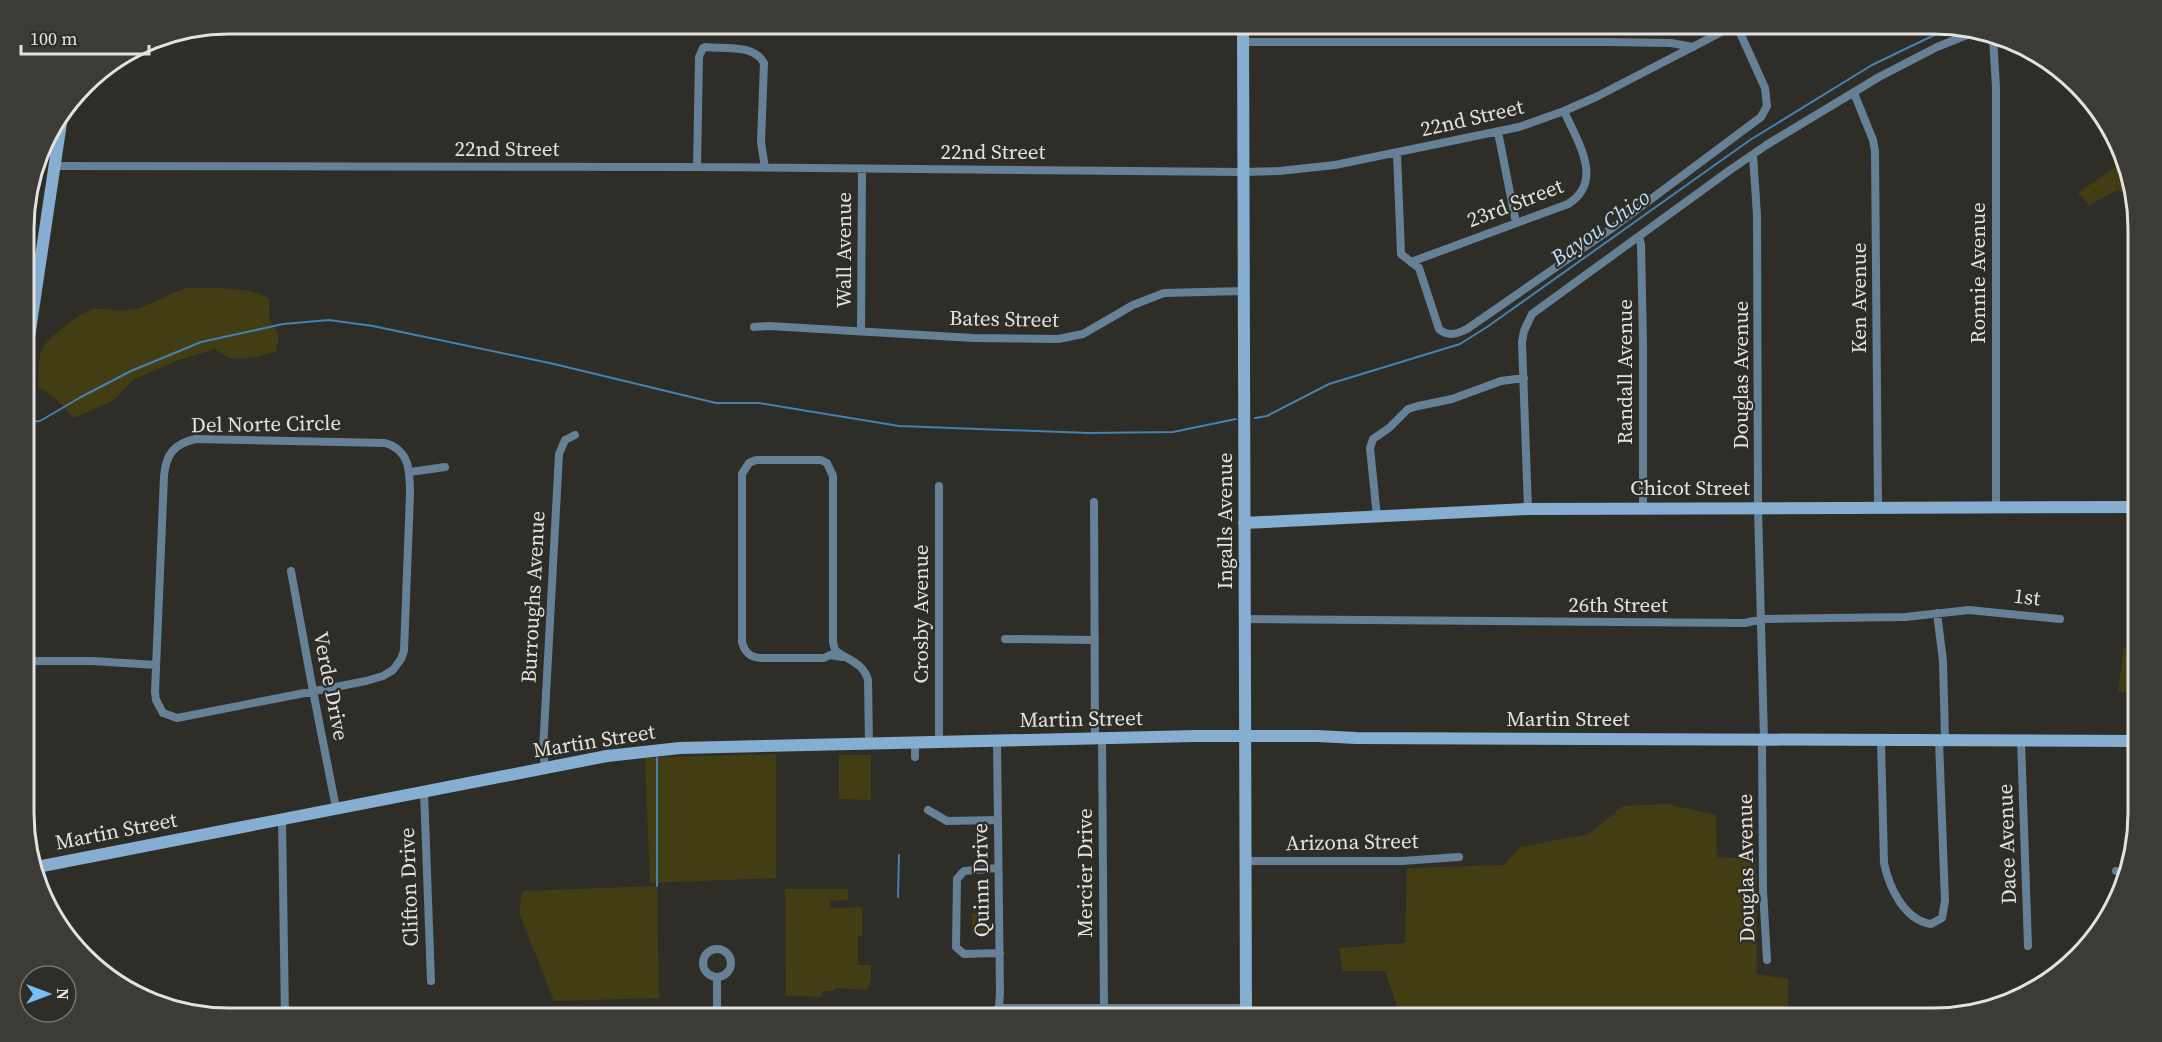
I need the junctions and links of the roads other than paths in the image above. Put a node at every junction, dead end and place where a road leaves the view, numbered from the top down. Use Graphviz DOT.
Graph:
graph roads {
  1 [pos="1243,34"];
  2 [pos="1717,34"];
  3 [pos="1741,34"];
  4 [pos="1962,37"];
  5 [pos="1243,42"];
  6 [pos="1993,44"];
  7 [pos="1693,47"];
  8 [pos="1854,93"];
  9 [pos="1564,111"];
  10 [pos="1498,132"];
  11 [pos="59,135"];
  12 [pos="1397,153"];
  13 [pos="1753,155"];
  14 [pos="55,166"];
  15 [pos="697,167"];
  16 [pos="765,168"];
  17 [pos="862,169"];
  18 [pos="1244,172"];
  19 [pos="1516,223"];
  20 [pos="1639,238"];
  21 [pos="35,262"];
  22 [pos="1411,262"];
  23 [pos="1244,291"];
  24 [pos="754,327"];
  25 [pos="861,332"];
  26 [pos="1524,378"];
  27 [pos="575,435"];
  28 [pos="445,467"];
  29 [pos="410,472"];
  30 [pos="939,486"];
  31 [pos="1094,502"];
  32 [pos="1643,507"];
  33 [pos="1758,507"];
  34 [pos="1878,507"];
  35 [pos="1996,507"];
  36 [pos="2128,507"];
  37 [pos="1528,509"];
  38 [pos="1377,517"];
  39 [pos="1244,523"];
  40 [pos="291,571"];
  41 [pos="1991,611"];
  42 [pos="1937,613"];
  43 [pos="1762,619"];
  44 [pos="2060,619"];
  45 [pos="1244,620"];
  46 [pos="1005,639"];
  47 [pos="1095,640"];
  48 [pos="833,653"];
  49 [pos="34,661"];
  50 [pos="156,665"];
  51 [pos="313,691"];
  52 [pos="1245,736"];
  53 [pos="1099,739"];
  54 [pos="1763,740"];
  55 [pos="1881,740"];
  56 [pos="998,741"];
  57 [pos="1942,741"];
  58 [pos="2021,741"];
  59 [pos="2128,741"];
  60 [pos="939,742"];
  61 [pos="915,743"];
  62 [pos="868,744"];
  63 [pos="915,758"];
  64 [pos="544,768"];
  65 [pos="424,791"];
  66 [pos="336,808"];
  67 [pos="928,810"];
  68 [pos="282,819"];
  69 [pos="998,820"];
  70 [pos="1459,857"];
  71 [pos="1245,861"];
  72 [pos="42,866"];
  73 [pos="999,868"];
  74 [pos="2028,946"];
  75 [pos="1000,953"];
  76 [pos="1767,960"];
  77 [pos="717,977"];
  78 [pos="431,981"];
  79 [pos="1246,1007"];
  80 [pos="285,1008"];
  81 [pos="717,1008"];
  82 [pos="998,1008"];
  83 [pos="1104,1008"];
  1 -- 5 [label="street, Ingalls Avenue"];
  2 -- 7 [label="street, 22nd Street"];
  3 -- 22 [label="street"];
  4 -- 8 [label="street"];
  5 -- 7 [label="street"];
  5 -- 18 [label="street, Ingalls Avenue"];
  6 -- 35 [label="street, Ronnie Avenue"];
  7 -- 9 [label="street, 22nd Street"];
  8 -- 13 [label="street"];
  8 -- 34 [label="street, Ken Avenue"];
  9 -- 10 [label="street, 22nd Street"];
  9 -- 19 [label="street, 23rd Street"];
  10 -- 12 [label="street, 22nd Street"];
  10 -- 19 [label="street"];
  11 -- 14 [label="street"];
  12 -- 18 [label="street, 22nd Street"];
  12 -- 22 [label="street"];
  13 -- 20 [label="street"];
  13 -- 33 [label="street, Douglas Avenue"];
  14 -- 15 [label="street, 22nd Street"];
  14 -- 21 [label="street"];
  15 -- 16 [label="street, 22nd Street"];
  15 -- 16 [label="street"];
  16 -- 17 [label="street, 22nd Street"];
  17 -- 18 [label="street, 22nd Street"];
  17 -- 25 [label="street, Wall Avenue"];
  18 -- 23 [label="street, Ingalls Avenue"];
  19 -- 22 [label="street, 23rd Street"];
  20 -- 26 [label="street"];
  20 -- 32 [label="street, Randall Avenue"];
  23 -- 25 [label="street, Bates Street"];
  23 -- 39 [label="street, Ingalls Avenue"];
  24 -- 25 [label="street, Bates Street"];
  26 -- 37 [label="street"];
  26 -- 38 [label="street"];
  27 -- 64 [label="street, Burroughs Avenue"];
  28 -- 29 [label="street"];
  29 -- 50 [label="street, Del Norte Circle"];
  29 -- 51 [label="street, Del Norte Circle"];
  30 -- 60 [label="street, Crosby Avenue"];
  31 -- 47 [label="street, Mercier Drive"];
  32 -- 33 [label="street, Chicot Street"];
  32 -- 37 [label="street, Chicot Street"];
  33 -- 34 [label="street, Chicot Street"];
  33 -- 43 [label="street, Douglas Avenue"];
  34 -- 35 [label="street, Chicot Street"];
  35 -- 36 [label="street, Chicot Street"];
  37 -- 38 [label="street, Chicot Street"];
  38 -- 39 [label="street, Chicot Street"];
  39 -- 45 [label="street, Ingalls Avenue"];
  40 -- 51 [label="street, Verde Drive"];
  41 -- 42 [label="street, 26th Street"];
  41 -- 44 [label="street, 1st"];
  42 -- 43 [label="street, 26th Street"];
  42 -- 57 [label="street"];
  43 -- 45 [label="street, 26th Street"];
  43 -- 54 [label="street, Douglas Avenue"];
  45 -- 52 [label="street, Ingalls Avenue"];
  46 -- 47 [label="street"];
  47 -- 53 [label="street, Mercier Drive"];
  48 -- 48 [label="street"];
  48 -- 62 [label="street"];
  49 -- 50 [label="street"];
  50 -- 51 [label="street, Del Norte Circle"];
  51 -- 66 [label="street, Verde Drive"];
  52 -- 53 [label="street, Martin Street"];
  52 -- 54 [label="street, Martin Street"];
  52 -- 71 [label="street, Ingalls Avenue"];
  53 -- 56 [label="street, Martin Street"];
  53 -- 83 [label="street, Mercier Drive"];
  54 -- 55 [label="street, Martin Street"];
  54 -- 76 [label="street, Douglas Avenue"];
  55 -- 57 [label="street, Martin Street"];
  55 -- 57 [label="street"];
  56 -- 60 [label="street, Martin Street"];
  56 -- 69 [label="street, Quinn Drive"];
  57 -- 58 [label="street, Martin Street"];
  58 -- 59 [label="street, Martin Street"];
  58 -- 74 [label="street, Dace Avenue"];
  60 -- 61 [label="street, Martin Street"];
  61 -- 62 [label="street, Martin Street"];
  61 -- 63 [label="street"];
  62 -- 64 [label="street, Martin Street"];
  64 -- 65 [label="street, Martin Street"];
  65 -- 66 [label="street, Martin Street"];
  65 -- 78 [label="street, Clifton Drive"];
  66 -- 68 [label="street, Martin Street"];
  67 -- 69 [label="street"];
  68 -- 72 [label="street, Martin Street"];
  68 -- 80 [label="street"];
  69 -- 73 [label="street, Quinn Drive"];
  70 -- 71 [label="street, Arizona Street"];
  71 -- 79 [label="street, Ingalls Avenue"];
  73 -- 75 [label="street, Quinn Drive"];
  73 -- 75 [label="street"];
  75 -- 82 [label="street, Quinn Drive"];
  77 -- 81 [label="street"];
}
